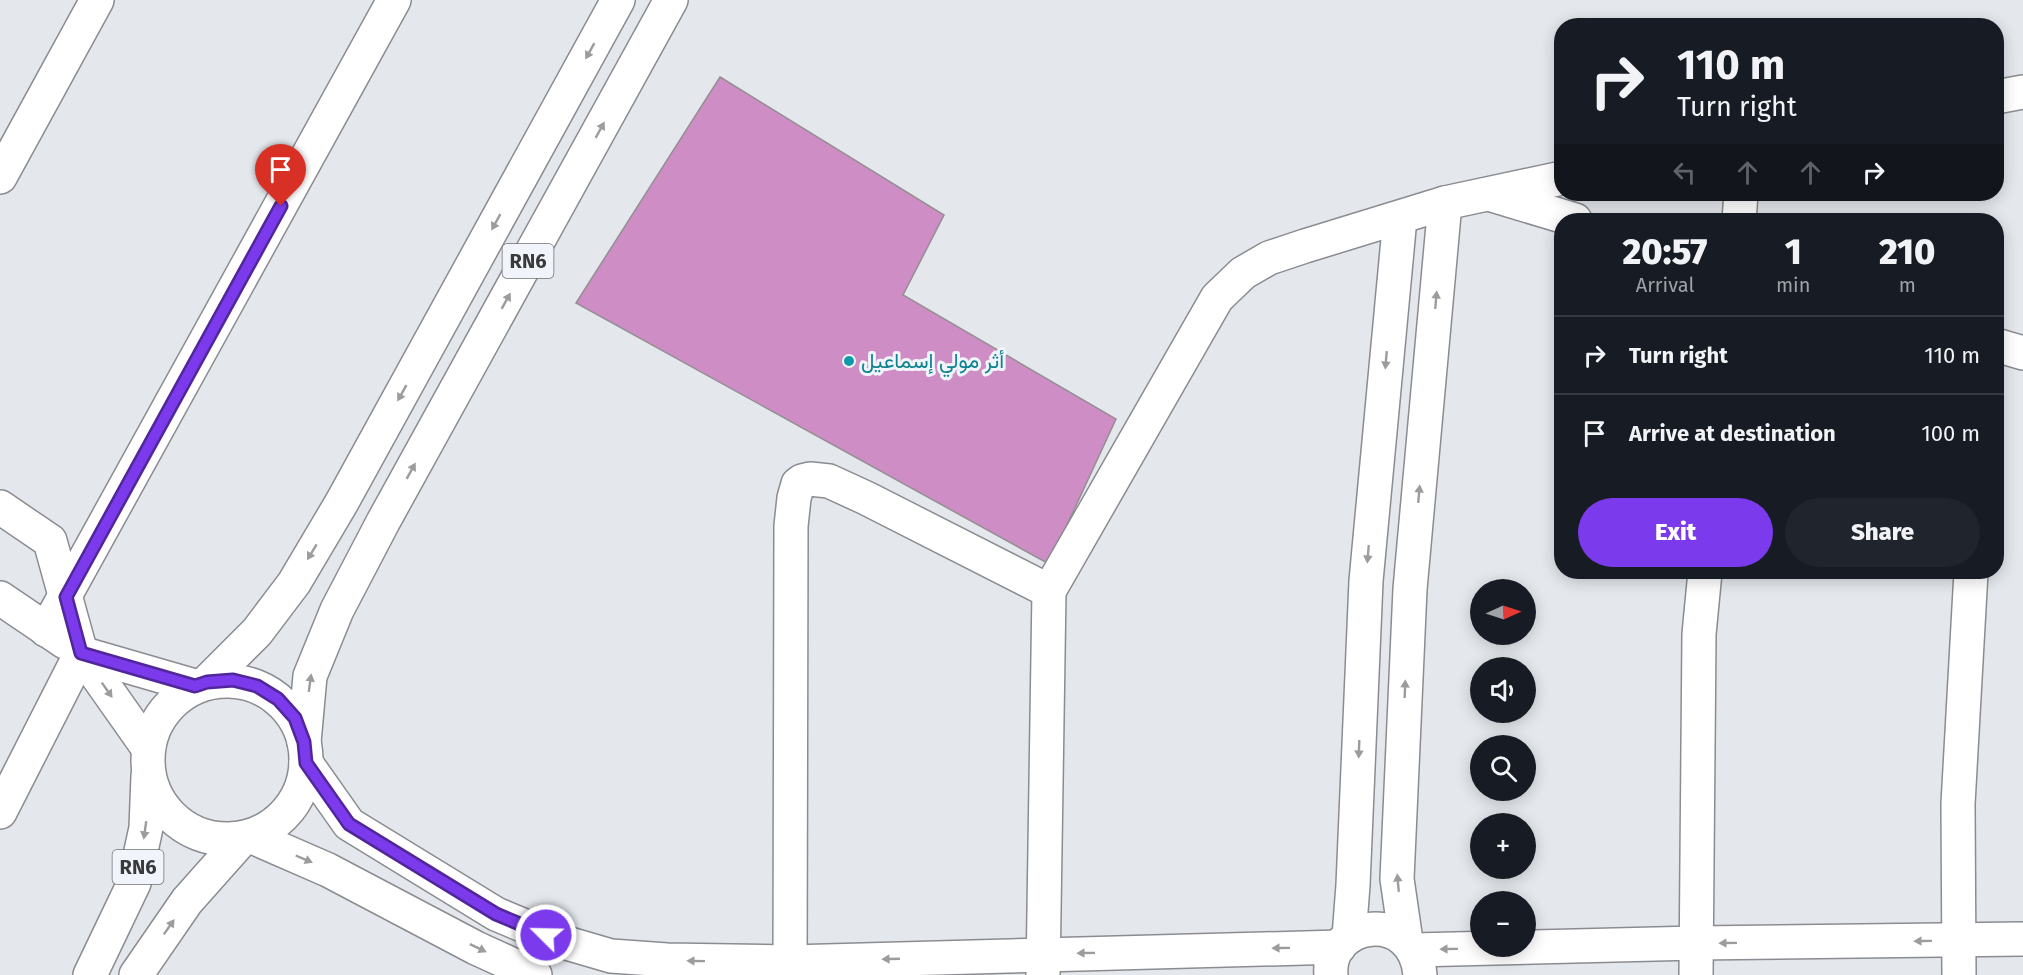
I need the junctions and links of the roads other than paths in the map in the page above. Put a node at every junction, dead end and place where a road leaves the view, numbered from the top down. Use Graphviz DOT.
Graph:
graph roads {
  1 [pos="97,0"];
  2 [pos="394,0"];
  3 [pos="618,0"];
  4 [pos="671,0"];
  5 [pos="2023,92"];
  6 [pos="2004,96"];
  7 [pos="0,177"];
  8 [pos="1554,180"];
  9 [pos="1487,194"];
  10 [pos="1445,203"];
  11 [pos="1554,214"];
  12 [pos="1400,218"];
  13 [pos="2004,348"];
  14 [pos="2023,354"];
  15 [pos="0,507"];
  16 [pos="1704,579"];
  17 [pos="1971,579"];
  18 [pos="1049,591"];
  19 [pos="66,597"];
  20 [pos="0,598"];
  21 [pos="46,630"];
  22 [pos="81,653"];
  23 [pos="201,684"];
  24 [pos="305,752"];
  25 [pos="148,760"];
  26 [pos="0,812"];
  27 [pos="247,837"];
  28 [pos="2023,939"];
  29 [pos="1958,940"];
  30 [pos="563,942"];
  31 [pos="1696,943"];
  32 [pos="1340,953"];
  33 [pos="1413,955"];
  34 [pos="1042,964"];
  35 [pos="790,969"];
  36 [pos="90,975"];
  37 [pos="136,975"];
  38 [pos="535,975"];
  39 [pos="551,975"];
  40 [pos="1695,975"];
  41 [pos="1959,975"];
  1 -- 7 [label="main road"];
  2 -- 19 [label="main road"];
  3 -- 23 [label="main road, RN6, one-way"];
  24 -- 4 [label="main road, RN6, one-way"];
  5 -- 6 [label="main road"];
  8 -- 9 [label="main road"];
  9 -- 10 [label="main road"];
  9 -- 11 [label="main road"];
  10 -- 12 [label="main road"];
  33 -- 10 [label="main road, one-way"];
  12 -- 18 [label="main road"];
  12 -- 32 [label="main road, one-way"];
  13 -- 14 [label="main road"];
  15 -- 19 [label="main road"];
  16 -- 31 [label="main road"];
  17 -- 29 [label="main road"];
  18 -- 34 [label="main road"];
  18 -- 35 [label="main road"];
  19 -- 21 [label="main road"];
  19 -- 22 [label="main road"];
  20 -- 21 [label="main road"];
  21 -- 22 [label="main road"];
  22 -- 23 [label="main road"];
  22 -- 25 [label="main road, one-way"];
  22 -- 26 [label="main road"];
  23 -- 24 [label="main road"];
  23 -- 25 [label="main road, RN6"];
  24 -- 27 [label="main road, RN6"];
  24 -- 30 [label="main road"];
  25 -- 27 [label="main road, RN6"];
  25 -- 36 [label="main road, RN6, one-way"];
  37 -- 27 [label="main road, RN6, one-way"];
  27 -- 38 [label="main road, one-way"];
  28 -- 29 [label="main road"];
  29 -- 31 [label="main road, one-way"];
  29 -- 41 [label="main road"];
  35 -- 30 [label="main road, one-way"];
  30 -- 39 [label="main road"];
  31 -- 33 [label="main road, one-way"];
  31 -- 40 [label="main road"];
  32 -- 33 [label="main road"];
  32 -- 34 [label="main road, one-way"];
  34 -- 35 [label="main road, one-way"];
}
